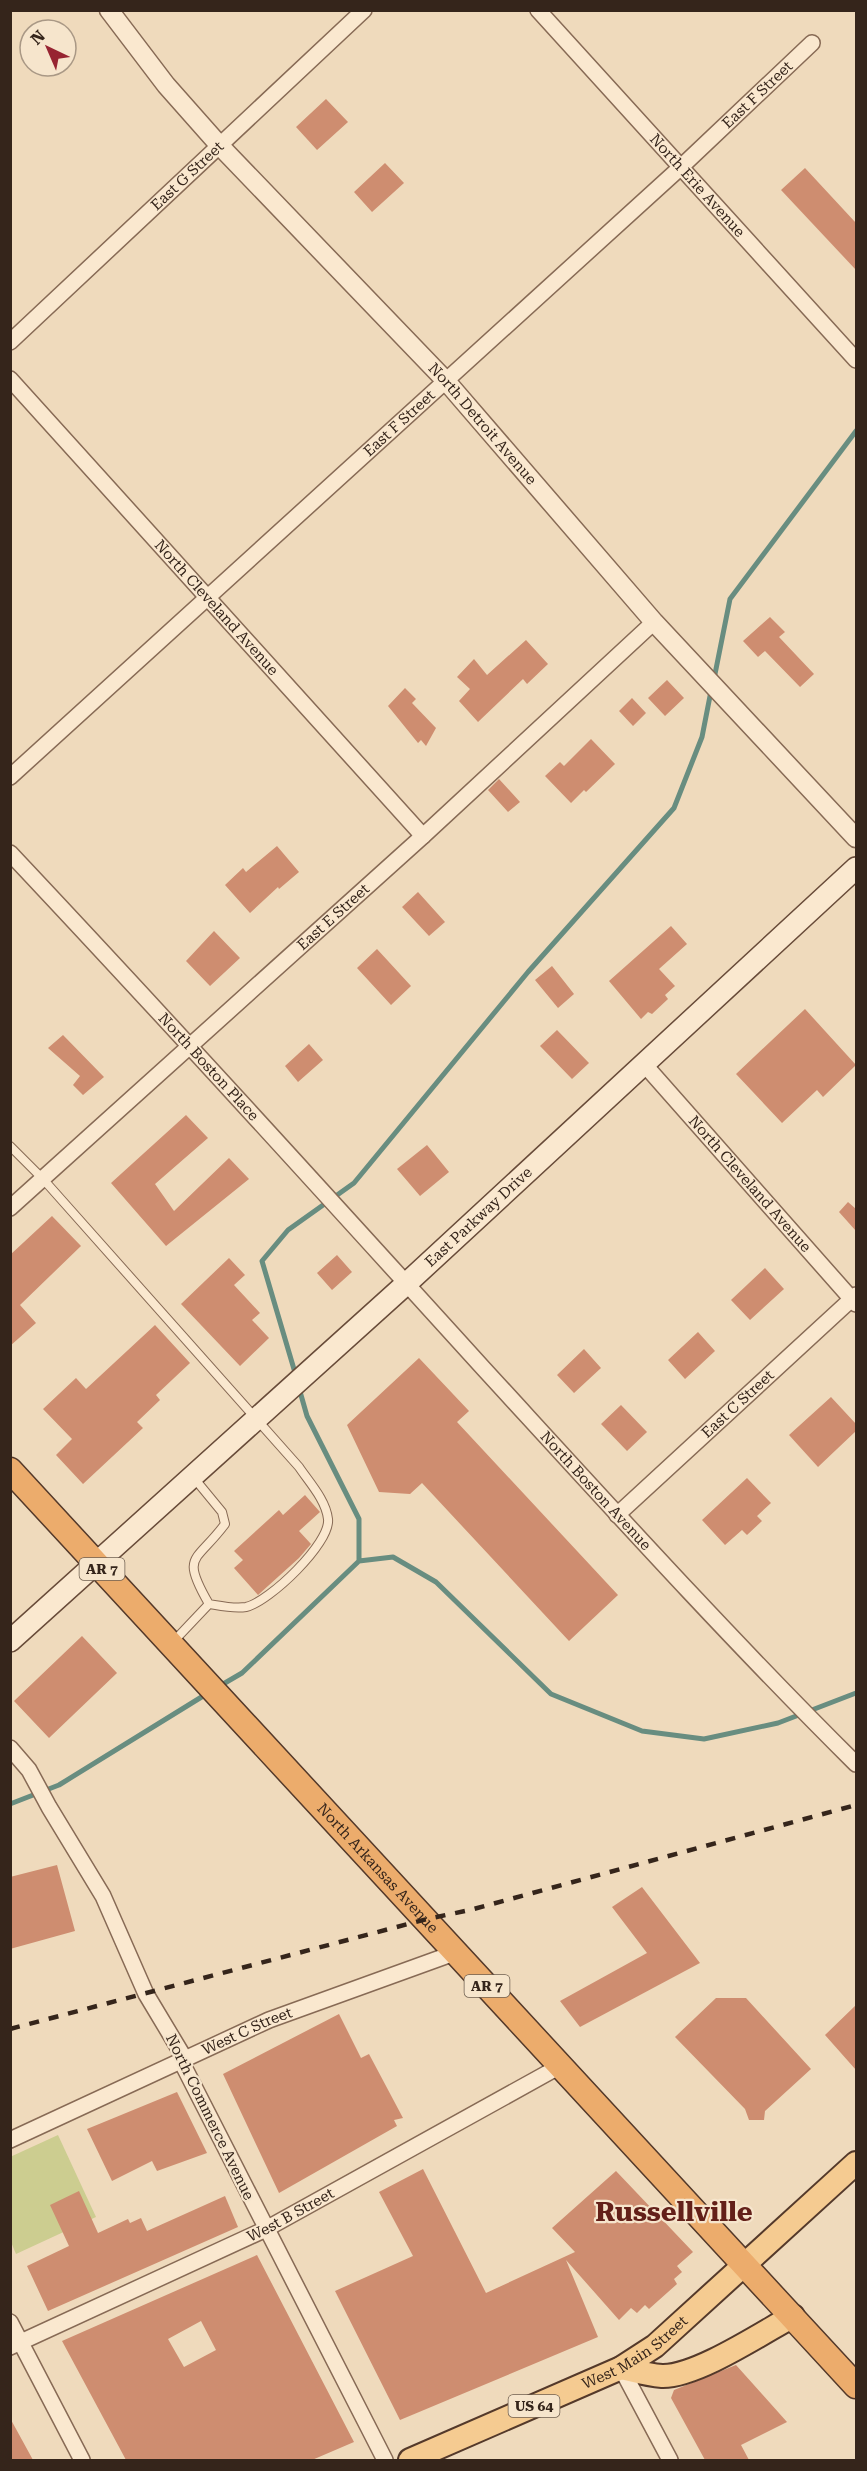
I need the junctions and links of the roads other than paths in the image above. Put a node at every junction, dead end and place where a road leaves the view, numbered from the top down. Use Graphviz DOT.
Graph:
graph roads {
  1 [pos="109,10"];
  2 [pos="364,10"];
  3 [pos="538,10"];
  4 [pos="812,43"];
  5 [pos="220,146"];
  6 [pos="681,167"];
  7 [pos="10,342"];
  8 [pos="856,360"];
  9 [pos="10,379"];
  10 [pos="446,381"];
  11 [pos="208,597"];
  12 [pos="654,622"];
  13 [pos="10,777"];
  14 [pos="423,836"];
  15 [pos="856,838"];
  16 [pos="10,853"];
  17 [pos="856,868"];
  18 [pos="190,1045"];
  19 [pos="644,1064"];
  20 [pos="10,1146"];
  21 [pos="43,1179"];
  22 [pos="10,1208"];
  23 [pos="406,1284"];
  24 [pos="855,1299"];
  25 [pos="257,1419"];
  26 [pos="10,1470"];
  27 [pos="193,1476"];
  28 [pos="617,1515"];
  29 [pos="97,1563"];
  30 [pos="209,1604"];
  31 [pos="10,1641"];
  32 [pos="171,1643"];
  33 [pos="10,1748"];
  34 [pos="856,1764"];
  35 [pos="457,1952"];
  36 [pos="181,2061"];
  37 [pos="562,2065"];
  38 [pos="10,2140"];
  39 [pos="856,2163"];
  40 [pos="266,2229"];
  41 [pos="746,2265"];
  42 [pos="793,2316"];
  43 [pos="10,2322"];
  44 [pos="16,2345"];
  45 [pos="621,2368"];
  46 [pos="856,2386"];
  47 [pos="82,2460"];
  48 [pos="385,2460"];
  49 [pos="410,2460"];
  50 [pos="670,2460"];
  1 -- 5 [label="street, North Detroit Avenue"];
  2 -- 5 [label="street, East G Street"];
  3 -- 6 [label="street, North Erie Avenue"];
  4 -- 6 [label="street, East F Street"];
  5 -- 7 [label="street, East G Street"];
  5 -- 10 [label="street, North Detroit Avenue"];
  6 -- 8 [label="street, North Erie Avenue"];
  6 -- 10 [label="street, East F Street"];
  9 -- 11 [label="street, North Cleveland Avenue"];
  10 -- 11 [label="street, East F Street"];
  10 -- 12 [label="street, North Detroit Avenue"];
  11 -- 13 [label="street, East F Street"];
  11 -- 14 [label="street, North Cleveland Avenue"];
  12 -- 14 [label="street, East E Street"];
  12 -- 15 [label="street, North Detroit Avenue"];
  14 -- 18 [label="street, East E Street"];
  16 -- 18 [label="street, North Boston Place"];
  17 -- 19 [label="main road, East Parkway Drive"];
  18 -- 21 [label="street, East E Street"];
  18 -- 23 [label="street, North Boston Place"];
  19 -- 23 [label="main road, East Parkway Drive"];
  19 -- 24 [label="street, North Cleveland Avenue"];
  20 -- 21 [label="lane"];
  21 -- 22 [label="street, East E Street"];
  21 -- 25 [label="lane"];
  23 -- 25 [label="main road, East Parkway Drive"];
  23 -- 28 [label="street, North Boston Avenue"];
  24 -- 28 [label="street, East C Street"];
  25 -- 27 [label="main road, East Parkway Drive"];
  25 -- 30 [label="lane"];
  26 -- 29 [label="highway, North Arkansas Avenue / AR 7"];
  27 -- 29 [label="main road, East Parkway Drive"];
  27 -- 30 [label="lane"];
  28 -- 34 [label="street, North Boston Avenue"];
  29 -- 31 [label="main road, East Parkway Drive"];
  29 -- 32 [label="highway, North Arkansas Avenue / AR 7"];
  30 -- 32 [label="lane"];
  32 -- 35 [label="highway, North Arkansas Avenue / AR 7"];
  33 -- 36 [label="street, North Commerce Avenue"];
  35 -- 36 [label="street, West C Street"];
  35 -- 37 [label="highway, North Arkansas Avenue / AR 7"];
  36 -- 38 [label="street, West C Street"];
  36 -- 40 [label="street, North Commerce Avenue"];
  37 -- 40 [label="street, West B Street"];
  37 -- 41 [label="highway, North Arkansas Avenue / AR 7"];
  39 -- 41 [label="main road, US 64"];
  40 -- 44 [label="street, West B Street"];
  40 -- 48 [label="street, North Commerce Avenue"];
  41 -- 42 [label="highway, AR 7"];
  41 -- 45 [label="main road, West Main Street / US 64"];
  42 -- 45 [label="main road"];
  42 -- 46 [label="highway, AR 7"];
  43 -- 44 [label="street"];
  44 -- 47 [label="street"];
  45 -- 49 [label="main road, West Main Street / US 64"];
  45 -- 50 [label="street"];
}
